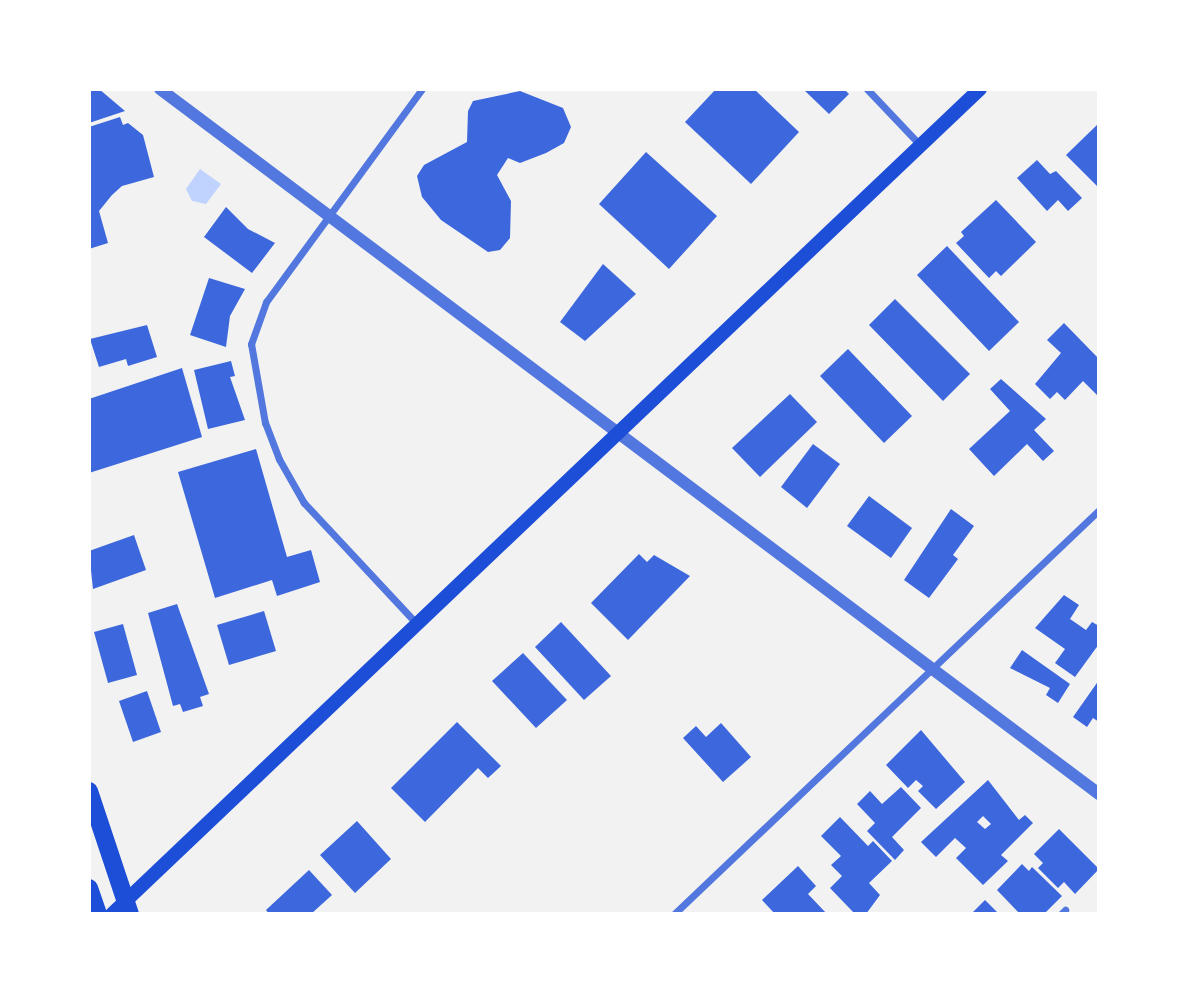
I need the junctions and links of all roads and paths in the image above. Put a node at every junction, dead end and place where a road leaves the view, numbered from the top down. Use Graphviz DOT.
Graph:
graph roads {
  1 [pos="422,89"];
  2 [pos="867,89"];
  3 [pos="981,89"];
  4 [pos="168,91"];
  5 [pos="921,146"];
  6 [pos="328,216"];
  7 [pos="616,435"];
  8 [pos="1099,510"];
  9 [pos="417,624"];
  10 [pos="933,671"];
  11 [pos="89,791"];
  12 [pos="1099,794"];
  13 [pos="89,888"];
  14 [pos="127,907"];
  15 [pos="98,914"];
  16 [pos="112,914"];
  17 [pos="674,914"];
  1 -- 6 [label="street"];
  2 -- 5 [label="street"];
  3 -- 5 [label="main road"];
  4 -- 6 [label="street"];
  5 -- 7 [label="main road"];
  6 -- 7 [label="street"];
  6 -- 9 [label="street"];
  7 -- 9 [label="main road"];
  7 -- 10 [label="street"];
  8 -- 10 [label="street"];
  9 -- 14 [label="main road"];
  10 -- 12 [label="street"];
  10 -- 17 [label="street"];
  11 -- 14 [label="main road"];
  13 -- 15 [label="main road"];
  14 -- 16 [label="main road"];
}
